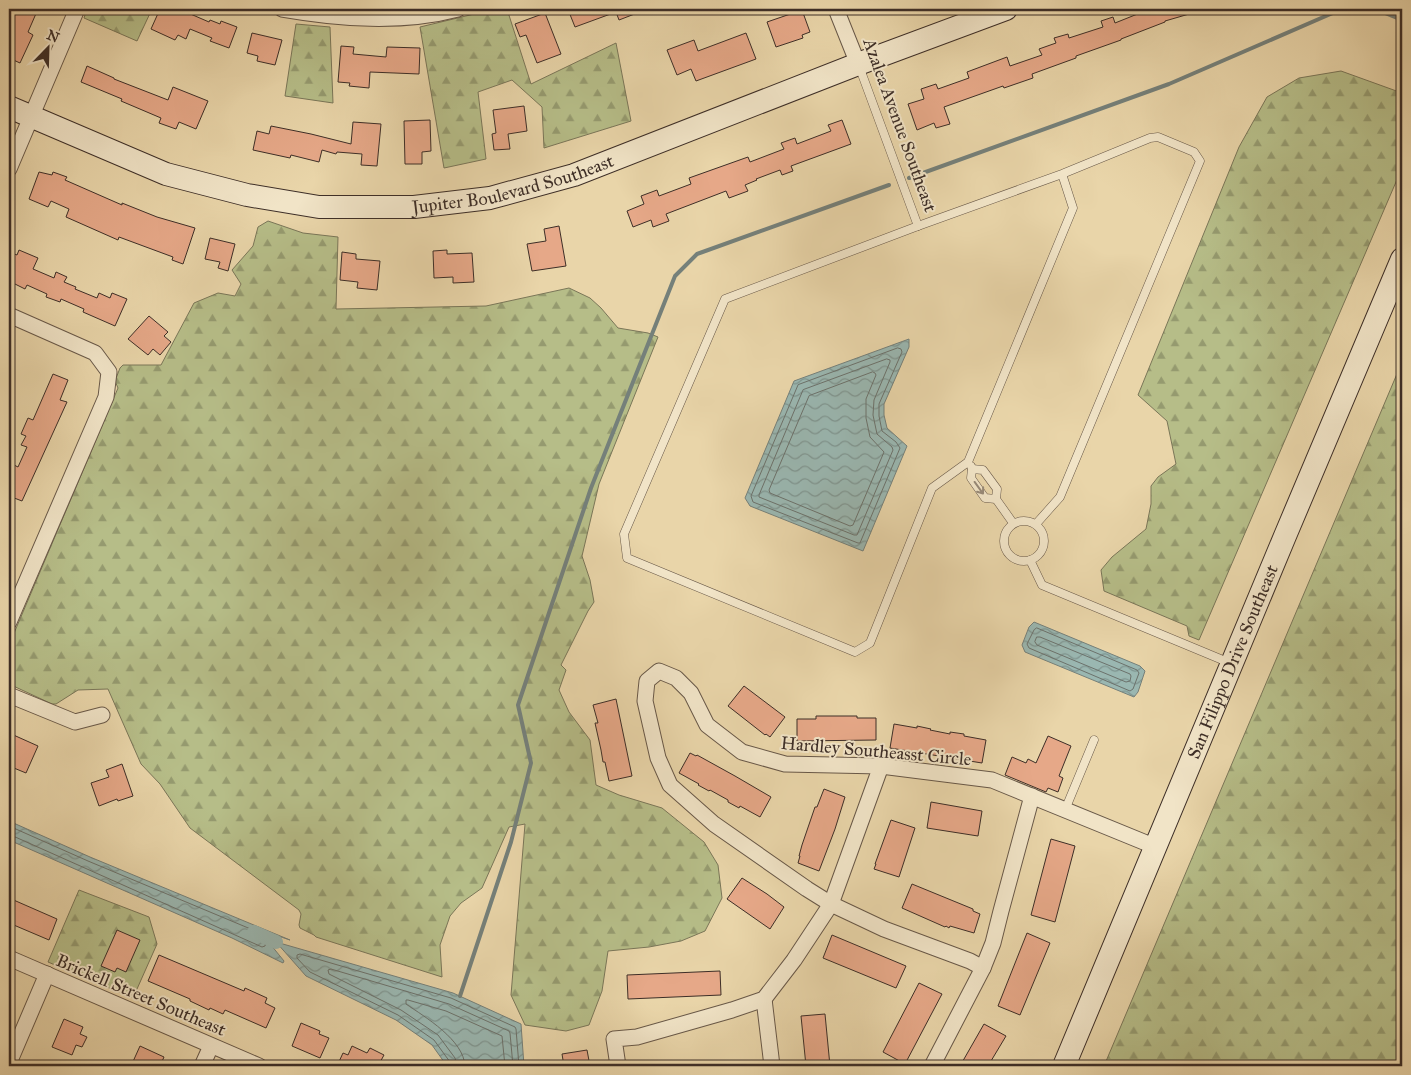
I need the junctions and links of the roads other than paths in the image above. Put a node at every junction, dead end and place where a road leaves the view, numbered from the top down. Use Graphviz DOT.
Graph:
graph roads {
  1 [pos="77,9"];
  2 [pos="283,9"];
  3 [pos="458,9"];
  4 [pos="836,9"];
  5 [pos="1006,9"];
  6 [pos="858,64"];
  7 [pos="9,107"];
  8 [pos="31,117"];
  9 [pos="9,169"];
  10 [pos="1062,174"];
  11 [pos="918,226"];
  12 [pos="1402,259"];
  13 [pos="9,315"];
  14 [pos="970,466"];
  15 [pos="996,499"];
  16 [pos="1013,523"];
  17 [pos="1036,524"];
  18 [pos="1030,560"];
  19 [pos="9,622"];
  20 [pos="1232,664"];
  21 [pos="9,695"];
  22 [pos="102,715"];
  23 [pos="1094,740"];
  24 [pos="881,766"];
  25 [pos="1032,796"];
  26 [pos="1065,810"];
  27 [pos="1156,847"];
  28 [pos="831,904"];
  29 [pos="9,958"];
  30 [pos="983,968"];
  31 [pos="47,974"];
  32 [pos="764,999"];
  33 [pos="211,1046"];
  34 [pos="9,1064"];
  35 [pos="202,1066"];
  36 [pos="259,1066"];
  37 [pos="618,1066"];
  38 [pos="772,1066"];
  39 [pos="932,1066"];
  40 [pos="1064,1066"];
  1 -- 8 [label="street"];
  2 -- 3 [label="street"];
  4 -- 6 [label="street, Azalea Avenue Southeast"];
  5 -- 6 [label="street, Jupiter Boulevard Southeast"];
  6 -- 8 [label="street, Jupiter Boulevard Southeast"];
  6 -- 11 [label="lane, Azalea Avenue Southeast"];
  7 -- 8 [label="street, Jupiter Boulevard Southeast"];
  8 -- 9 [label="street"];
  10 -- 11 [label="lane"];
  10 -- 14 [label="lane"];
  10 -- 17 [label="lane"];
  11 -- 14 [label="lane"];
  12 -- 20 [label="street, San Filippo Drive Southeast"];
  13 -- 19 [label="street"];
  14 -- 15 [label="lane"];
  14 -- 15 [label="lane, one-way"];
  15 -- 16 [label="lane"];
  16 -- 17 [label="lane"];
  16 -- 18 [label="lane"];
  17 -- 18 [label="lane"];
  18 -- 20 [label="lane"];
  20 -- 27 [label="street, San Filippo Drive Southeast"];
  21 -- 22 [label="street"];
  23 -- 26 [label="lane"];
  24 -- 25 [label="street, Hardley Southeasst Circle"];
  24 -- 28 [label="street"];
  24 -- 28 [label="street, Hardley Southeasst Circle"];
  25 -- 26 [label="street, Hardley Southeasst Circle"];
  25 -- 30 [label="street"];
  26 -- 27 [label="street, Hardley Southeasst Circle"];
  27 -- 40 [label="street, San Filippo Drive Southeast"];
  28 -- 30 [label="street, Hardley Southeasst Circle"];
  28 -- 32 [label="street"];
  29 -- 31 [label="street, Brickell Street Southeast"];
  30 -- 39 [label="street"];
  31 -- 33 [label="street, Brickell Street Southeast"];
  31 -- 34 [label="street"];
  32 -- 37 [label="street"];
  32 -- 38 [label="street"];
  33 -- 35 [label="street"];
  33 -- 36 [label="street, Brickell Street Southeast"];
}
